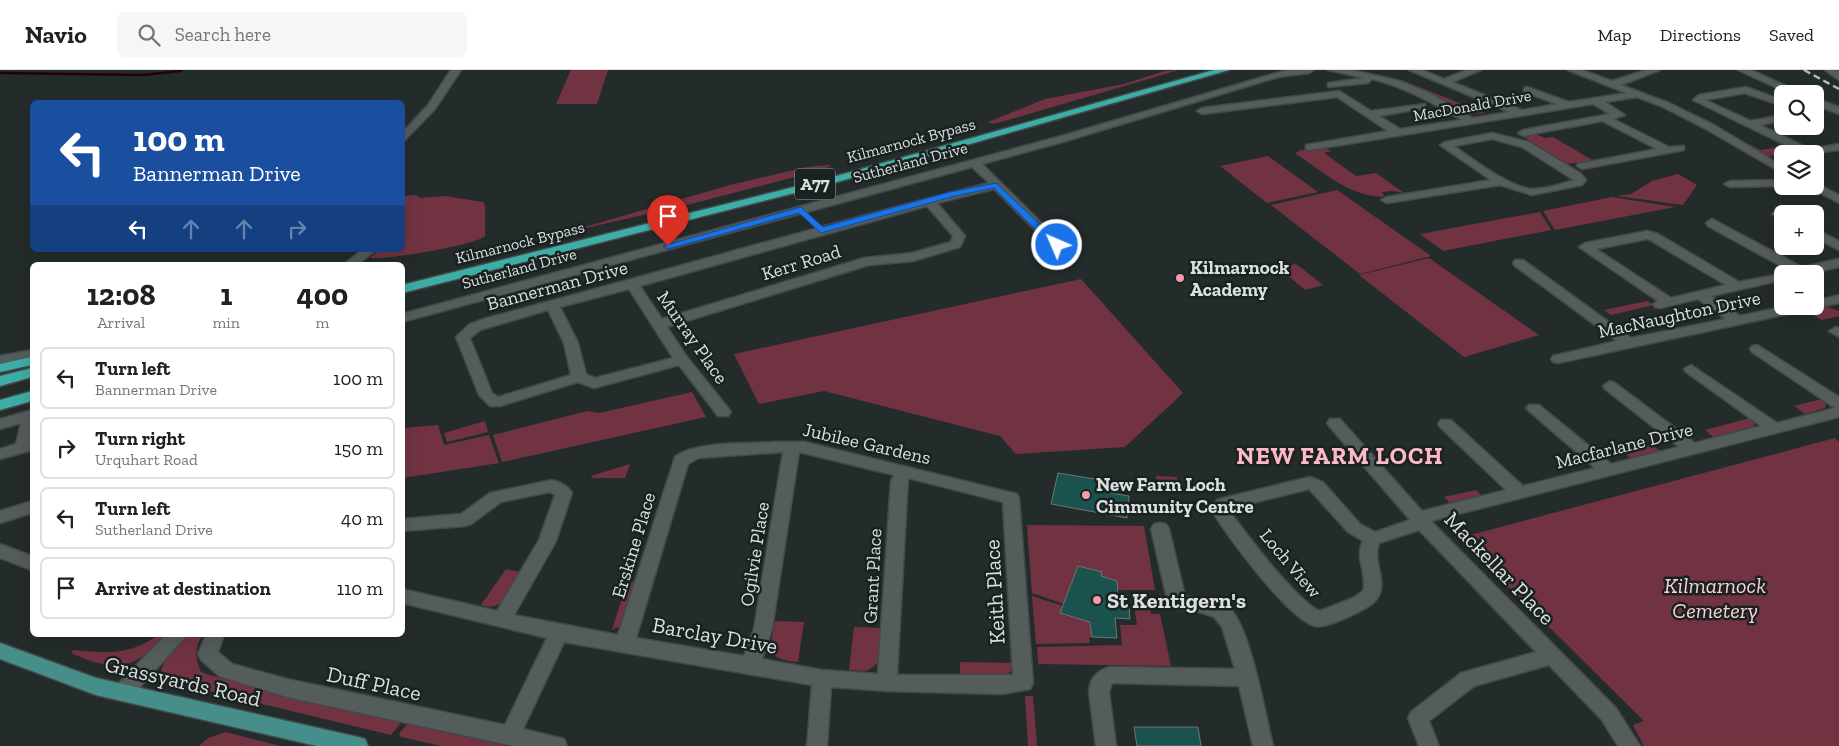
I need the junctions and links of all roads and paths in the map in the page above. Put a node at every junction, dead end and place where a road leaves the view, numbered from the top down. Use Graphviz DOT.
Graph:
graph roads {
  1 [pos="456,70"];
  2 [pos="1203,70"];
  3 [pos="1224,70"];
  4 [pos="1309,70"];
  5 [pos="1333,70"];
  6 [pos="1414,70"];
  7 [pos="1476,70"];
  8 [pos="1573,70"];
  9 [pos="1655,70"];
  10 [pos="1743,70"];
  11 [pos="1830,70"];
  12 [pos="1321,77"];
  13 [pos="1839,77"];
  14 [pos="1368,80"];
  15 [pos="1444,82"];
  16 [pos="1613,84"];
  17 [pos="1331,85"];
  18 [pos="1778,85"];
  19 [pos="1527,90"];
  20 [pos="1339,94"];
  21 [pos="1638,94"];
  22 [pos="1592,100"];
  23 [pos="1774,100"];
  24 [pos="1566,104"];
  25 [pos="1824,105"];
  26 [pos="1422,106"];
  27 [pos="1718,110"];
  28 [pos="1202,111"];
  29 [pos="1839,111"];
  30 [pos="1518,112"];
  31 [pos="1371,114"];
  32 [pos="1690,116"];
  33 [pos="1605,119"];
  34 [pos="1470,120"];
  35 [pos="1774,120"];
  36 [pos="1451,124"];
  37 [pos="1750,124"];
  38 [pos="1537,131"];
  39 [pos="1398,133"];
  40 [pos="1523,133"];
  41 [pos="1548,136"];
  42 [pos="405,137"];
  43 [pos="1475,139"];
  44 [pos="1310,147"];
  45 [pos="1839,147"];
  46 [pos="1680,148"];
  47 [pos="1667,150"];
  48 [pos="974,162"];
  49 [pos="1596,164"];
  50 [pos="1774,165"];
  51 [pos="1582,166"];
  52 [pos="1606,170"];
  53 [pos="1503,181"];
  54 [pos="1774,183"];
  55 [pos="1730,184"];
  56 [pos="996,185"];
  57 [pos="1824,192"];
  58 [pos="1387,200"];
  59 [pos="1839,200"];
  60 [pos="929,201"];
  61 [pos="801,210"];
  62 [pos="1712,222"];
  63 [pos="821,230"];
  64 [pos="1824,238"];
  65 [pos="1057,245"];
  66 [pos="1839,246"];
  67 [pos="367,252"];
  68 [pos="353,262"];
  69 [pos="1519,263"];
  70 [pos="1783,265"];
  71 [pos="1774,278"];
  72 [pos="405,279"];
  73 [pos="632,284"];
  74 [pos="1736,286"];
  75 [pos="405,288"];
  76 [pos="494,292"];
  77 [pos="1700,295"];
  78 [pos="1837,302"];
  79 [pos="1824,304"];
  80 [pos="552,306"];
  81 [pos="1774,313"];
  82 [pos="405,317"];
  83 [pos="507,317"];
  84 [pos="1737,320"];
  85 [pos="658,325"];
  86 [pos="1628,342"];
  87 [pos="1757,349"];
  88 [pos="30,354"];
  89 [pos="1558,359"];
  90 [pos="0,360"];
  91 [pos="682,360"];
  92 [pos="30,361"];
  93 [pos="0,368"];
  94 [pos="1691,369"];
  95 [pos="30,374"];
  96 [pos="579,377"];
  97 [pos="0,381"];
  98 [pos="30,383"];
  99 [pos="1610,386"];
  100 [pos="0,391"];
  101 [pos="30,397"];
  102 [pos="1839,404"];
  103 [pos="0,406"];
  104 [pos="1534,408"];
  105 [pos="723,412"];
  106 [pos="1839,412"];
  107 [pos="30,416"];
  108 [pos="1336,423"];
  109 [pos="0,424"];
  110 [pos="1446,424"];
  111 [pos="30,426"];
  112 [pos="1774,428"];
  113 [pos="28,447"];
  114 [pos="792,447"];
  115 [pos="1692,449"];
  116 [pos="0,454"];
  117 [pos="682,459"];
  118 [pos="1608,470"];
  119 [pos="903,471"];
  120 [pos="1519,492"];
  121 [pos="1011,498"];
  122 [pos="30,508"];
  123 [pos="0,517"];
  124 [pos="1420,520"];
  125 [pos="405,525"];
  126 [pos="1160,529"];
  127 [pos="1373,539"];
  128 [pos="0,551"];
  129 [pos="30,562"];
  130 [pos="405,597"];
  131 [pos="503,618"];
  132 [pos="559,633"];
  133 [pos="176,637"];
  134 [pos="214,637"];
  135 [pos="625,644"];
  136 [pos="0,651"];
  137 [pos="1552,656"];
  138 [pos="750,666"];
  139 [pos="822,678"];
  140 [pos="1245,678"];
  141 [pos="887,683"];
  142 [pos="1023,683"];
  143 [pos="123,692"];
  144 [pos="510,736"];
  145 [pos="358,746"];
  146 [pos="557,746"];
  147 [pos="817,746"];
  148 [pos="1106,746"];
  149 [pos="1262,746"];
  150 [pos="1429,746"];
  151 [pos="1630,746"];
  1 -- 42 [label="street"];
  2 -- 72 [label="highway, Kilmarnock Bypass / A77"];
  3 -- 75 [label="highway, Kilmarnock Bypass / A77"];
  4 -- 48 [label="street, Sutherland Drive"];
  5 -- 34 [label="street"];
  6 -- 15 [label="street"];
  7 -- 15 [label="street"];
  8 -- 16 [label="street"];
  9 -- 16 [label="street"];
  10 -- 18 [label="street"];
  11 -- 13 [label="street"];
  12 -- 17 [label="street"];
  14 -- 17 [label="street"];
  15 -- 30 [label="street"];
  16 -- 21 [label="street"];
  17 -- 20 [label="street"];
  19 -- 24 [label="street"];
  20 -- 28 [label="street"];
  20 -- 31 [label="street"];
  21 -- 22 [label="street, MacDonald Drive"];
  21 -- 32 [label="street"];
  22 -- 24 [label="street, MacDonald Drive"];
  22 -- 33 [label="street"];
  23 -- 27 [label="street"];
  24 -- 30 [label="street, MacDonald Drive"];
  25 -- 29 [label="street"];
  26 -- 31 [label="street"];
  27 -- 32 [label="street"];
  27 -- 37 [label="street"];
  30 -- 34 [label="street, MacDonald Drive"];
  31 -- 39 [label="street"];
  32 -- 50 [label="street"];
  33 -- 38 [label="street"];
  33 -- 47 [label="street"];
  34 -- 36 [label="street, MacDonald Drive"];
  35 -- 37 [label="street"];
  36 -- 39 [label="street, MacDonald Drive"];
  36 -- 43 [label="street"];
  37 -- 45 [label="street"];
  38 -- 40 [label="street"];
  38 -- 41 [label="street"];
  39 -- 44 [label="street, MacDonald Drive"];
  43 -- 53 [label="street"];
  43 -- 53 [label="street"];
  46 -- 47 [label="street"];
  47 -- 49 [label="street"];
  48 -- 56 [label="street"];
  48 -- 61 [label="street, Sutherland Drive"];
  49 -- 51 [label="street"];
  49 -- 52 [label="street"];
  53 -- 58 [label="street"];
  54 -- 55 [label="street"];
  56 -- 60 [label="street, Bannerman Drive"];
  56 -- 65 [label="street"];
  57 -- 59 [label="street"];
  60 -- 63 [label="street, Bannerman Drive"];
  60 -- 85 [label="street, Kerr Road"];
  61 -- 63 [label="street"];
  61 -- 76 [label="street, Sutherland Drive"];
  62 -- 70 [label="street"];
  63 -- 73 [label="street, Bannerman Drive"];
  64 -- 66 [label="street"];
  67 -- 68 [label="street"];
  69 -- 86 [label="street"];
  71 -- 74 [label="street"];
  73 -- 80 [label="street, Bannerman Drive"];
  73 -- 85 [label="street, Murray Place"];
  74 -- 77 [label="street"];
  74 -- 77 [label="street"];
  76 -- 82 [label="street, Sutherland Drive"];
  76 -- 83 [label="street"];
  77 -- 84 [label="street"];
  78 -- 79 [label="street"];
  80 -- 83 [label="street, Bannerman Drive"];
  80 -- 96 [label="street"];
  81 -- 84 [label="street, MacNaughton Drive"];
  83 -- 96 [label="street, Bannerman Drive"];
  84 -- 86 [label="street, MacNaughton Drive"];
  85 -- 91 [label="street, Murray Place"];
  86 -- 89 [label="street, MacNaughton Drive"];
  87 -- 102 [label="street"];
  88 -- 90 [label="street"];
  91 -- 96 [label="street"];
  91 -- 105 [label="street, Murray Place"];
  92 -- 93 [label="highway"];
  94 -- 112 [label="street"];
  95 -- 97 [label="highway"];
  98 -- 100 [label="highway"];
  99 -- 115 [label="street"];
  101 -- 103 [label="highway"];
  104 -- 118 [label="street"];
  106 -- 112 [label="street, Macfarlane Drive"];
  107 -- 109 [label="street"];
  108 -- 124 [label="street, Mackellar Place"];
  110 -- 120 [label="street"];
  111 -- 113 [label="street"];
  112 -- 115 [label="street, Macfarlane Drive"];
  113 -- 116 [label="street"];
  114 -- 117 [label="street, Jubilee Gardens"];
  114 -- 119 [label="street, Jubilee Gardens"];
  114 -- 138 [label="street, Ogilvie Place"];
  115 -- 118 [label="street, Macfarlane Drive"];
  117 -- 135 [label="street, Erskine Place"];
  118 -- 120 [label="street, Macfarlane Drive"];
  119 -- 121 [label="street, Jubilee Gardens"];
  119 -- 141 [label="street, Grant Place"];
  120 -- 124 [label="street, Macfarlane Drive"];
  121 -- 142 [label="street, Keith Place"];
  122 -- 123 [label="street"];
  124 -- 127 [label="street"];
  124 -- 137 [label="street, Mackellar Place"];
  125 -- 131 [label="street"];
  126 -- 140 [label="street"];
  127 -- 127 [label="street, Loch View"];
  128 -- 129 [label="street"];
  130 -- 131 [label="street, Barclay Drive"];
  131 -- 132 [label="street, Barclay Drive"];
  132 -- 135 [label="street, Barclay Drive"];
  132 -- 144 [label="street"];
  133 -- 143 [label="street"];
  134 -- 144 [label="street, Duff Place"];
  135 -- 138 [label="street, Barclay Drive"];
  136 -- 143 [label="main road, Grassyards Road"];
  137 -- 150 [label="street"];
  137 -- 151 [label="street, Mackellar Place"];
  138 -- 139 [label="street, Barclay Drive"];
  139 -- 141 [label="street, Barclay Drive"];
  139 -- 147 [label="street"];
  140 -- 148 [label="street"];
  140 -- 149 [label="street"];
  141 -- 142 [label="street, Barclay Drive"];
  143 -- 145 [label="main road, Grassyards Road"];
  144 -- 146 [label="street, Duff Place"];
}
